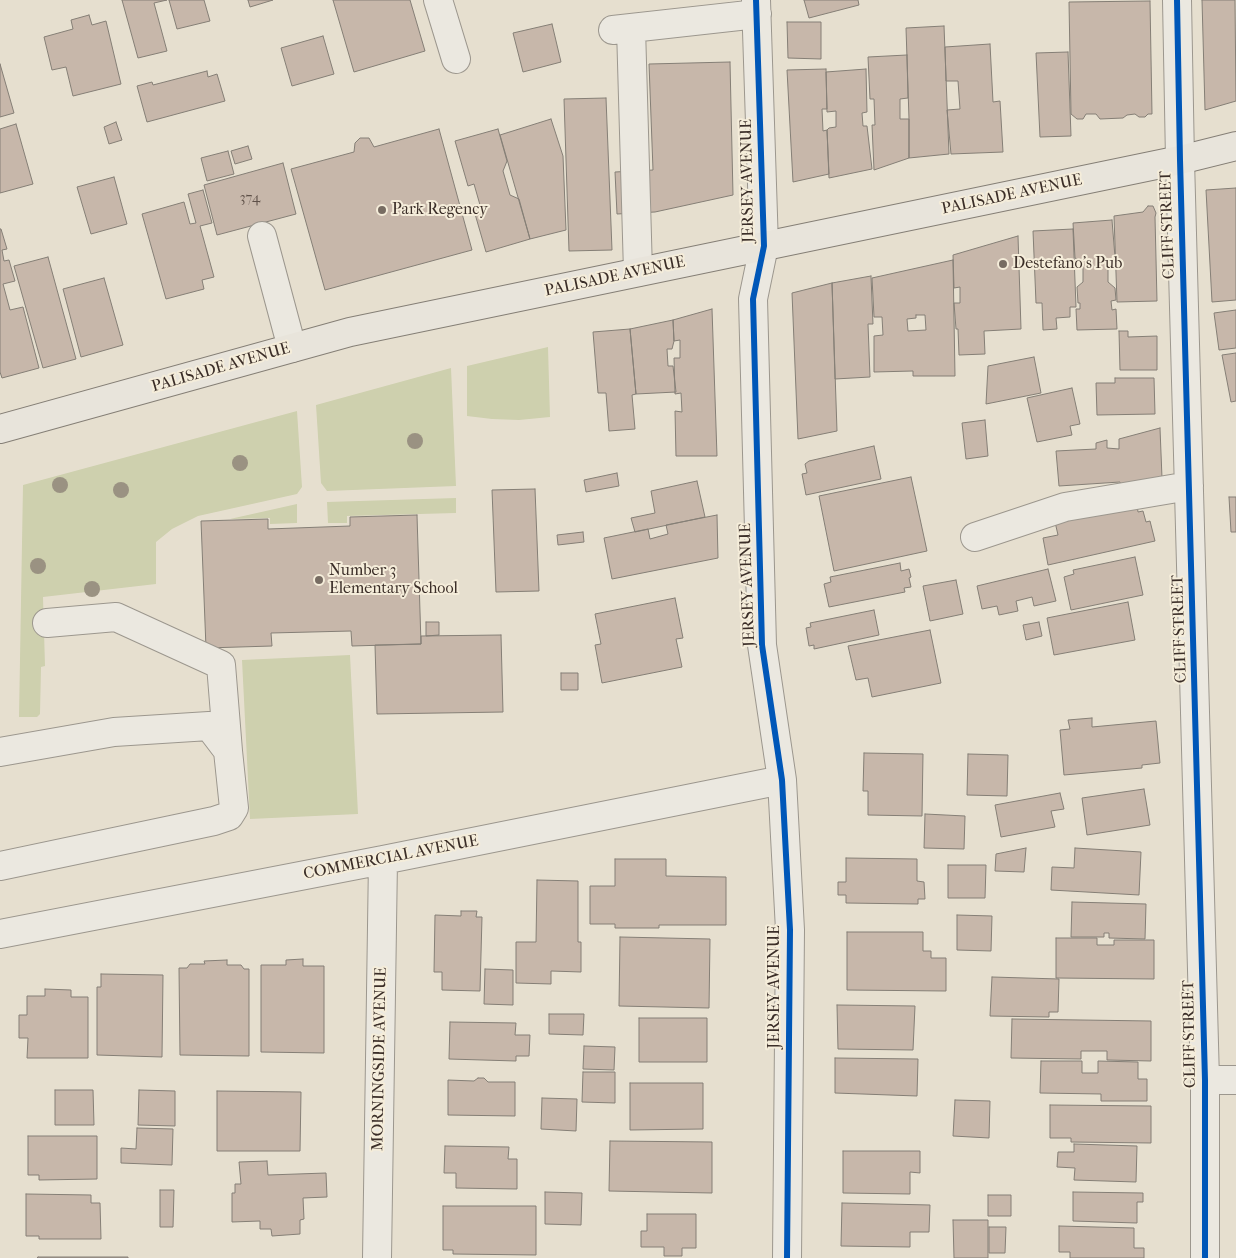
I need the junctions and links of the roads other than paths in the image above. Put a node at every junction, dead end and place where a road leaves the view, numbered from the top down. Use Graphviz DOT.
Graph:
graph roads {
  1 [pos="438,0"];
  2 [pos="1177,0"];
  3 [pos="757,7"];
  4 [pos="456,59"];
  5 [pos="1236,146"];
  6 [pos="1180,160"];
  7 [pos="262,236"];
  8 [pos="764,246"];
  9 [pos="638,272"];
  10 [pos="292,348"];
  11 [pos="0,430"];
  12 [pos="1189,486"];
  13 [pos="975,537"];
  14 [pos="47,623"];
  15 [pos="228,751"];
  16 [pos="0,752"];
  17 [pos="782,780"];
  18 [pos="383,860"];
  19 [pos="0,866"];
  20 [pos="0,934"];
  21 [pos="1205,1080"];
  22 [pos="1236,1080"];
  23 [pos="377,1258"];
  24 [pos="787,1258"];
  25 [pos="1205,1258"];
  1 -- 4 [label="street"];
  2 -- 6 [label="street, CLIFF STREET"];
  3 -- 8 [label="street, JERSEY AVENUE"];
  3 -- 9 [label="street"];
  5 -- 6 [label="main road, PALISADE AVENUE"];
  6 -- 8 [label="main road, PALISADE AVENUE"];
  6 -- 12 [label="street, CLIFF STREET"];
  7 -- 10 [label="street"];
  8 -- 9 [label="main road, PALISADE AVENUE"];
  8 -- 17 [label="street, JERSEY AVENUE"];
  9 -- 10 [label="main road, PALISADE AVENUE"];
  10 -- 11 [label="main road, PALISADE AVENUE"];
  12 -- 13 [label="street"];
  12 -- 21 [label="street, CLIFF STREET"];
  14 -- 15 [label="street"];
  15 -- 16 [label="street"];
  15 -- 19 [label="street"];
  17 -- 18 [label="street, COMMERCIAL AVENUE"];
  17 -- 24 [label="street, JERSEY AVENUE"];
  18 -- 20 [label="street, COMMERCIAL AVENUE"];
  18 -- 23 [label="street, MORNINGSIDE AVENUE"];
  21 -- 22 [label="street"];
  21 -- 25 [label="street, CLIFF STREET"];
}
